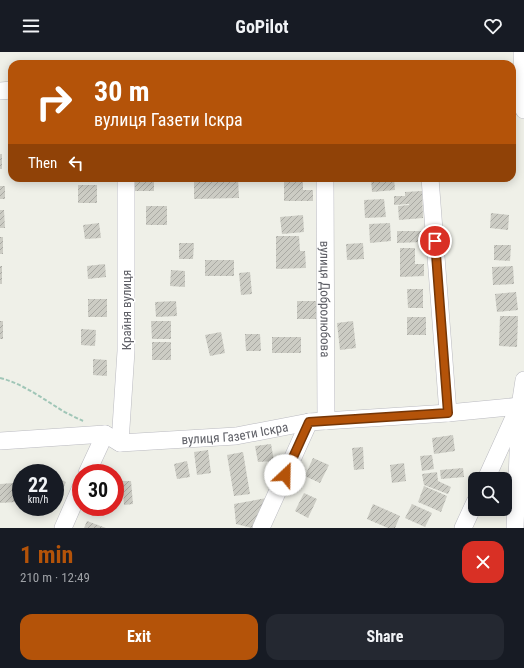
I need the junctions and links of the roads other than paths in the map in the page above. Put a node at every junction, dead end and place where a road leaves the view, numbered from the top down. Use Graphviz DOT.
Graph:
graph roads {
  1 [pos="522,52"];
  2 [pos="518,72"];
  3 [pos="524,110"];
  4 [pos="126,182"];
  5 [pos="325,182"];
  6 [pos="430,182"];
  7 [pos="524,380"];
  8 [pos="520,406"];
  9 [pos="448,413"];
  10 [pos="326,421"];
  11 [pos="309,422"];
  12 [pos="105,434"];
  13 [pos="0,441"];
  14 [pos="120,443"];
  15 [pos="91,464"];
  16 [pos="489,472"];
  17 [pos="72,508"];
  18 [pos="469,516"];
  19 [pos="63,528"];
  20 [pos="261,528"];
  21 [pos="463,528"];
  22 [pos="515,528"];
  1 -- 2 [label="street"];
  2 -- 3 [label="street"];
  4 -- 14 [label="street, Крайня вулиця"];
  5 -- 10 [label="street, вулиця Добролюбова"];
  6 -- 9 [label="street"];
  7 -- 8 [label="street"];
  8 -- 9 [label="street, вулиця Газети Іскра"];
  8 -- 16 [label="street"];
  8 -- 22 [label="street"];
  9 -- 10 [label="street, вулиця Газети Іскра"];
  10 -- 11 [label="street, вулиця Газети Іскра"];
  11 -- 14 [label="street, вулиця Газети Іскра"];
  11 -- 20 [label="street"];
  12 -- 13 [label="street"];
  12 -- 14 [label="street"];
  12 -- 15 [label="street"];
  17 -- 19 [label="street"];
  18 -- 21 [label="street"];
}
